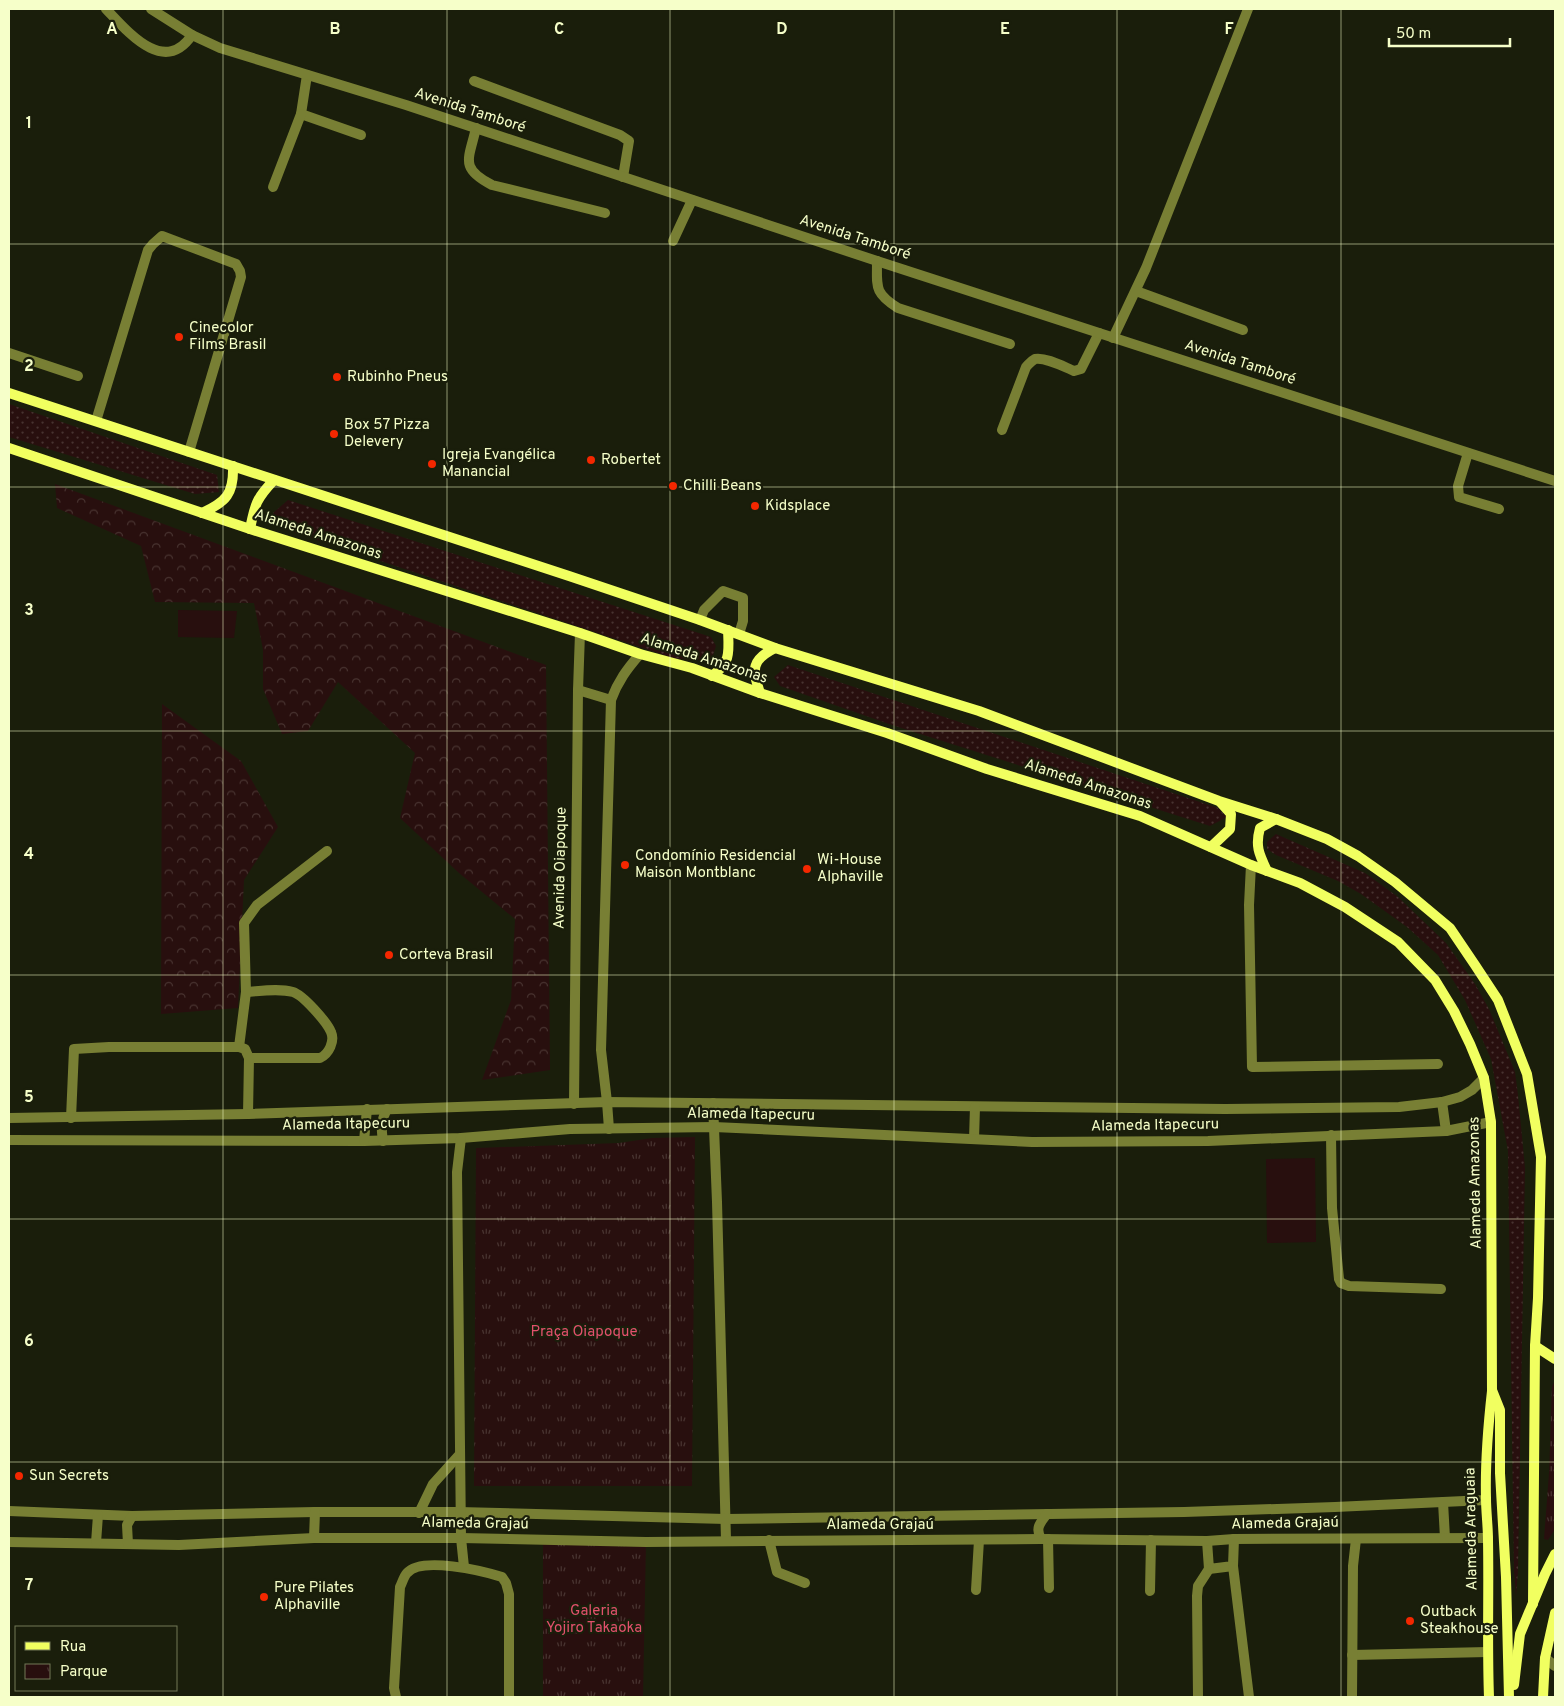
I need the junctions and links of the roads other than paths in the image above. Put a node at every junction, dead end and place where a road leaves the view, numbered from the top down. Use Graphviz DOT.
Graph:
graph roads {
  1 [pos="106,9"];
  2 [pos="151,9"];
  3 [pos="1248,9"];
  4 [pos="192,35"];
  5 [pos="307,75"];
  6 [pos="474,81"];
  7 [pos="301,114"];
  8 [pos="476,128"];
  9 [pos="361,135"];
  10 [pos="623,177"];
  11 [pos="273,187"];
  12 [pos="692,200"];
  13 [pos="605,213"];
  14 [pos="673,240"];
  15 [pos="877,261"];
  16 [pos="1136,291"];
  17 [pos="1243,330"];
  18 [pos="1099,333"];
  19 [pos="1113,338"];
  20 [pos="1010,344"];
  21 [pos="9,353"];
  22 [pos="78,376"];
  23 [pos="9,393"];
  24 [pos="96,421"];
  25 [pos="1002,430"];
  26 [pos="9,448"];
  27 [pos="189,452"];
  28 [pos="1468,453"];
  29 [pos="233,466"];
  30 [pos="274,480"];
  31 [pos="1555,481"];
  32 [pos="1499,509"];
  33 [pos="202,513"];
  34 [pos="250,529"];
  35 [pos="700,620"];
  36 [pos="728,630"];
  37 [pos="580,634"];
  38 [pos="739,634"];
  39 [pos="775,648"];
  40 [pos="640,654"];
  41 [pos="712,676"];
  42 [pos="578,690"];
  43 [pos="760,693"];
  44 [pos="611,700"];
  45 [pos="1219,801"];
  46 [pos="1276,819"];
  47 [pos="1211,847"];
  48 [pos="327,851"];
  49 [pos="1251,865"];
  50 [pos="1266,871"];
  51 [pos="246,992"];
  52 [pos="240,1047"];
  53 [pos="249,1058"];
  54 [pos="1438,1064"];
  55 [pos="1484,1078"];
  56 [pos="607,1102"];
  57 [pos="1442,1102"];
  58 [pos="712,1103"];
  59 [pos="574,1104"];
  60 [pos="975,1107"];
  61 [pos="367,1109"];
  62 [pos="387,1109"];
  63 [pos="248,1114"];
  64 [pos="9,1118"];
  65 [pos="71,1118"];
  66 [pos="1491,1122"];
  67 [pos="714,1127"];
  68 [pos="609,1130"];
  69 [pos="1446,1131"];
  70 [pos="1331,1136"];
  71 [pos="461,1138"];
  72 [pos="974,1139"];
  73 [pos="9,1140"];
  74 [pos="383,1141"];
  75 [pos="364,1142"];
  76 [pos="1442,1289"];
  77 [pos="1535,1346"];
  78 [pos="1555,1359"];
  79 [pos="1492,1390"];
  80 [pos="460,1454"];
  81 [pos="1486,1500"];
  82 [pos="1442,1502"];
  83 [pos="9,1511"];
  84 [pos="315,1512"];
  85 [pos="459,1512"];
  86 [pos="419,1513"];
  87 [pos="1048,1514"];
  88 [pos="98,1515"];
  89 [pos="132,1516"];
  90 [pos="726,1519"];
  91 [pos="314,1538"];
  92 [pos="461,1538"];
  93 [pos="1445,1538"];
  94 [pos="1488,1538"];
  95 [pos="1045,1539"];
  96 [pos="1234,1539"];
  97 [pos="1356,1539"];
  98 [pos="726,1540"];
  99 [pos="769,1540"];
  100 [pos="979,1540"];
  101 [pos="1151,1540"];
  102 [pos="1206,1541"];
  103 [pos="9,1542"];
  104 [pos="96,1544"];
  105 [pos="128,1544"];
  106 [pos="1555,1554"];
  107 [pos="464,1566"];
  108 [pos="1233,1566"];
  109 [pos="1209,1569"];
  110 [pos="805,1583"];
  111 [pos="1050,1588"];
  112 [pos="976,1590"];
  113 [pos="1150,1591"];
  114 [pos="1533,1604"];
  115 [pos="1555,1612"];
  116 [pos="1488,1652"];
  117 [pos="1352,1655"];
  118 [pos="1545,1658"];
  119 [pos="1555,1666"];
  120 [pos="396,1697"];
  121 [pos="509,1697"];
  122 [pos="1198,1697"];
  123 [pos="1249,1697"];
  124 [pos="1352,1697"];
  125 [pos="1489,1697"];
  126 [pos="1511,1697"];
  127 [pos="1543,1697"];
  1 -- 4 [label="street"];
  2 -- 4 [label="street, Avenida Tamboré"];
  3 -- 16 [label="street"];
  4 -- 5 [label="street, Avenida Tamboré"];
  5 -- 7 [label="street"];
  5 -- 8 [label="street, Avenida Tamboré"];
  6 -- 10 [label="street"];
  7 -- 9 [label="street"];
  7 -- 11 [label="street"];
  8 -- 10 [label="street, Avenida Tamboré"];
  8 -- 13 [label="street"];
  10 -- 12 [label="street, Avenida Tamboré"];
  12 -- 14 [label="street"];
  12 -- 15 [label="street, Avenida Tamboré"];
  15 -- 18 [label="street, Avenida Tamboré"];
  15 -- 20 [label="street"];
  16 -- 17 [label="street"];
  16 -- 19 [label="street"];
  18 -- 19 [label="street, Avenida Tamboré"];
  18 -- 25 [label="street"];
  19 -- 28 [label="street, Avenida Tamboré"];
  21 -- 22 [label="street"];
  23 -- 24 [label="main road, Alameda Amazonas"];
  24 -- 27 [label="main road, Alameda Amazonas"];
  24 -- 27 [label="street"];
  26 -- 33 [label="main road, Alameda Amazonas"];
  27 -- 29 [label="main road, Alameda Amazonas"];
  28 -- 31 [label="street, Avenida Tamboré"];
  28 -- 32 [label="street"];
  29 -- 30 [label="main road, Alameda Amazonas"];
  29 -- 33 [label="main road"];
  30 -- 34 [label="main road"];
  30 -- 35 [label="main road, Alameda Amazonas"];
  33 -- 34 [label="main road, Alameda Amazonas"];
  34 -- 37 [label="main road, Alameda Amazonas"];
  35 -- 36 [label="main road, Alameda Amazonas"];
  35 -- 38 [label="street"];
  36 -- 38 [label="main road, Alameda Amazonas"];
  36 -- 41 [label="main road"];
  37 -- 40 [label="main road, Alameda Amazonas"];
  37 -- 42 [label="street, Avenida Oiapoque"];
  38 -- 39 [label="main road, Alameda Amazonas"];
  39 -- 43 [label="main road"];
  39 -- 45 [label="main road, Alameda Amazonas"];
  40 -- 41 [label="main road, Alameda Amazonas"];
  40 -- 44 [label="street"];
  41 -- 43 [label="main road, Alameda Amazonas"];
  42 -- 44 [label="street"];
  42 -- 59 [label="street, Avenida Oiapoque"];
  43 -- 47 [label="main road, Alameda Amazonas"];
  44 -- 56 [label="street"];
  45 -- 46 [label="main road, Alameda Amazonas"];
  45 -- 47 [label="main road"];
  46 -- 50 [label="main road"];
  46 -- 77 [label="main road, Alameda Amazonas"];
  47 -- 49 [label="main road, Alameda Amazonas"];
  48 -- 51 [label="street"];
  49 -- 50 [label="main road, Alameda Amazonas"];
  49 -- 54 [label="street"];
  50 -- 55 [label="main road, Alameda Amazonas"];
  51 -- 52 [label="street"];
  51 -- 53 [label="street"];
  52 -- 53 [label="street"];
  52 -- 65 [label="street"];
  53 -- 63 [label="street"];
  55 -- 57 [label="street, Alameda Itapecuru"];
  55 -- 66 [label="main road, Alameda Amazonas"];
  56 -- 58 [label="street, Alameda Itapecuru"];
  56 -- 59 [label="street, Alameda Itapecuru"];
  56 -- 68 [label="street"];
  57 -- 60 [label="street, Alameda Itapecuru"];
  57 -- 69 [label="street"];
  58 -- 60 [label="street, Alameda Itapecuru"];
  58 -- 67 [label="street"];
  59 -- 62 [label="street, Alameda Itapecuru"];
  60 -- 72 [label="street"];
  61 -- 62 [label="street, Alameda Itapecuru"];
  61 -- 63 [label="street, Alameda Itapecuru"];
  61 -- 75 [label="street"];
  62 -- 74 [label="street"];
  63 -- 65 [label="street, Alameda Itapecuru"];
  64 -- 65 [label="street, Alameda Itapecuru"];
  66 -- 69 [label="street, Alameda Itapecuru"];
  66 -- 79 [label="main road, Alameda Amazonas"];
  67 -- 68 [label="street, Alameda Itapecuru"];
  67 -- 72 [label="street, Alameda Itapecuru"];
  67 -- 90 [label="street"];
  68 -- 71 [label="street, Alameda Itapecuru"];
  69 -- 70 [label="street, Alameda Itapecuru"];
  70 -- 72 [label="street, Alameda Itapecuru"];
  70 -- 76 [label="street"];
  71 -- 74 [label="street, Alameda Itapecuru"];
  71 -- 80 [label="street"];
  73 -- 75 [label="street, Alameda Itapecuru"];
  74 -- 75 [label="street, Alameda Itapecuru"];
  77 -- 78 [label="main road"];
  77 -- 114 [label="main road, Alameda Amazonas"];
  79 -- 81 [label="main road, Alameda Araguaia"];
  79 -- 126 [label="main road, Alameda Amazonas"];
  80 -- 85 [label="street"];
  80 -- 86 [label="street"];
  81 -- 82 [label="street, Alameda Grajaú"];
  81 -- 94 [label="main road, Alameda Araguaia"];
  82 -- 87 [label="street, Alameda Grajaú"];
  82 -- 93 [label="street"];
  83 -- 88 [label="street, Alameda Grajaú"];
  84 -- 86 [label="street, Alameda Grajaú"];
  84 -- 89 [label="street, Alameda Grajaú"];
  84 -- 91 [label="street"];
  85 -- 86 [label="street, Alameda Grajaú"];
  85 -- 90 [label="street, Alameda Grajaú"];
  85 -- 92 [label="street"];
  87 -- 90 [label="street, Alameda Grajaú"];
  87 -- 95 [label="street"];
  88 -- 89 [label="street, Alameda Grajaú"];
  88 -- 104 [label="street"];
  89 -- 105 [label="street"];
  90 -- 98 [label="street"];
  91 -- 92 [label="street, Alameda Grajaú"];
  91 -- 105 [label="street, Alameda Grajaú"];
  92 -- 98 [label="street, Alameda Grajaú"];
  92 -- 107 [label="street"];
  93 -- 94 [label="street, Alameda Grajaú"];
  93 -- 97 [label="street, Alameda Grajaú"];
  94 -- 116 [label="main road, Alameda Araguaia"];
  95 -- 100 [label="street, Alameda Grajaú"];
  95 -- 101 [label="street, Alameda Grajaú"];
  95 -- 111 [label="street"];
  96 -- 97 [label="street, Alameda Grajaú"];
  96 -- 102 [label="street, Alameda Grajaú"];
  96 -- 108 [label="street"];
  97 -- 117 [label="street"];
  98 -- 99 [label="street, Alameda Grajaú"];
  99 -- 100 [label="street, Alameda Grajaú"];
  99 -- 110 [label="street"];
  100 -- 112 [label="street"];
  101 -- 102 [label="street, Alameda Grajaú"];
  101 -- 113 [label="street"];
  102 -- 109 [label="street"];
  103 -- 104 [label="street, Alameda Grajaú"];
  104 -- 105 [label="street, Alameda Grajaú"];
  106 -- 114 [label="main road"];
  107 -- 120 [label="street"];
  107 -- 121 [label="street"];
  108 -- 109 [label="street"];
  108 -- 123 [label="street"];
  109 -- 122 [label="street"];
  114 -- 126 [label="main road"];
  115 -- 118 [label="main road"];
  116 -- 117 [label="street"];
  116 -- 125 [label="main road, Alameda Araguaia"];
  117 -- 124 [label="street"];
  118 -- 119 [label="street"];
  118 -- 127 [label="main road"];
}
